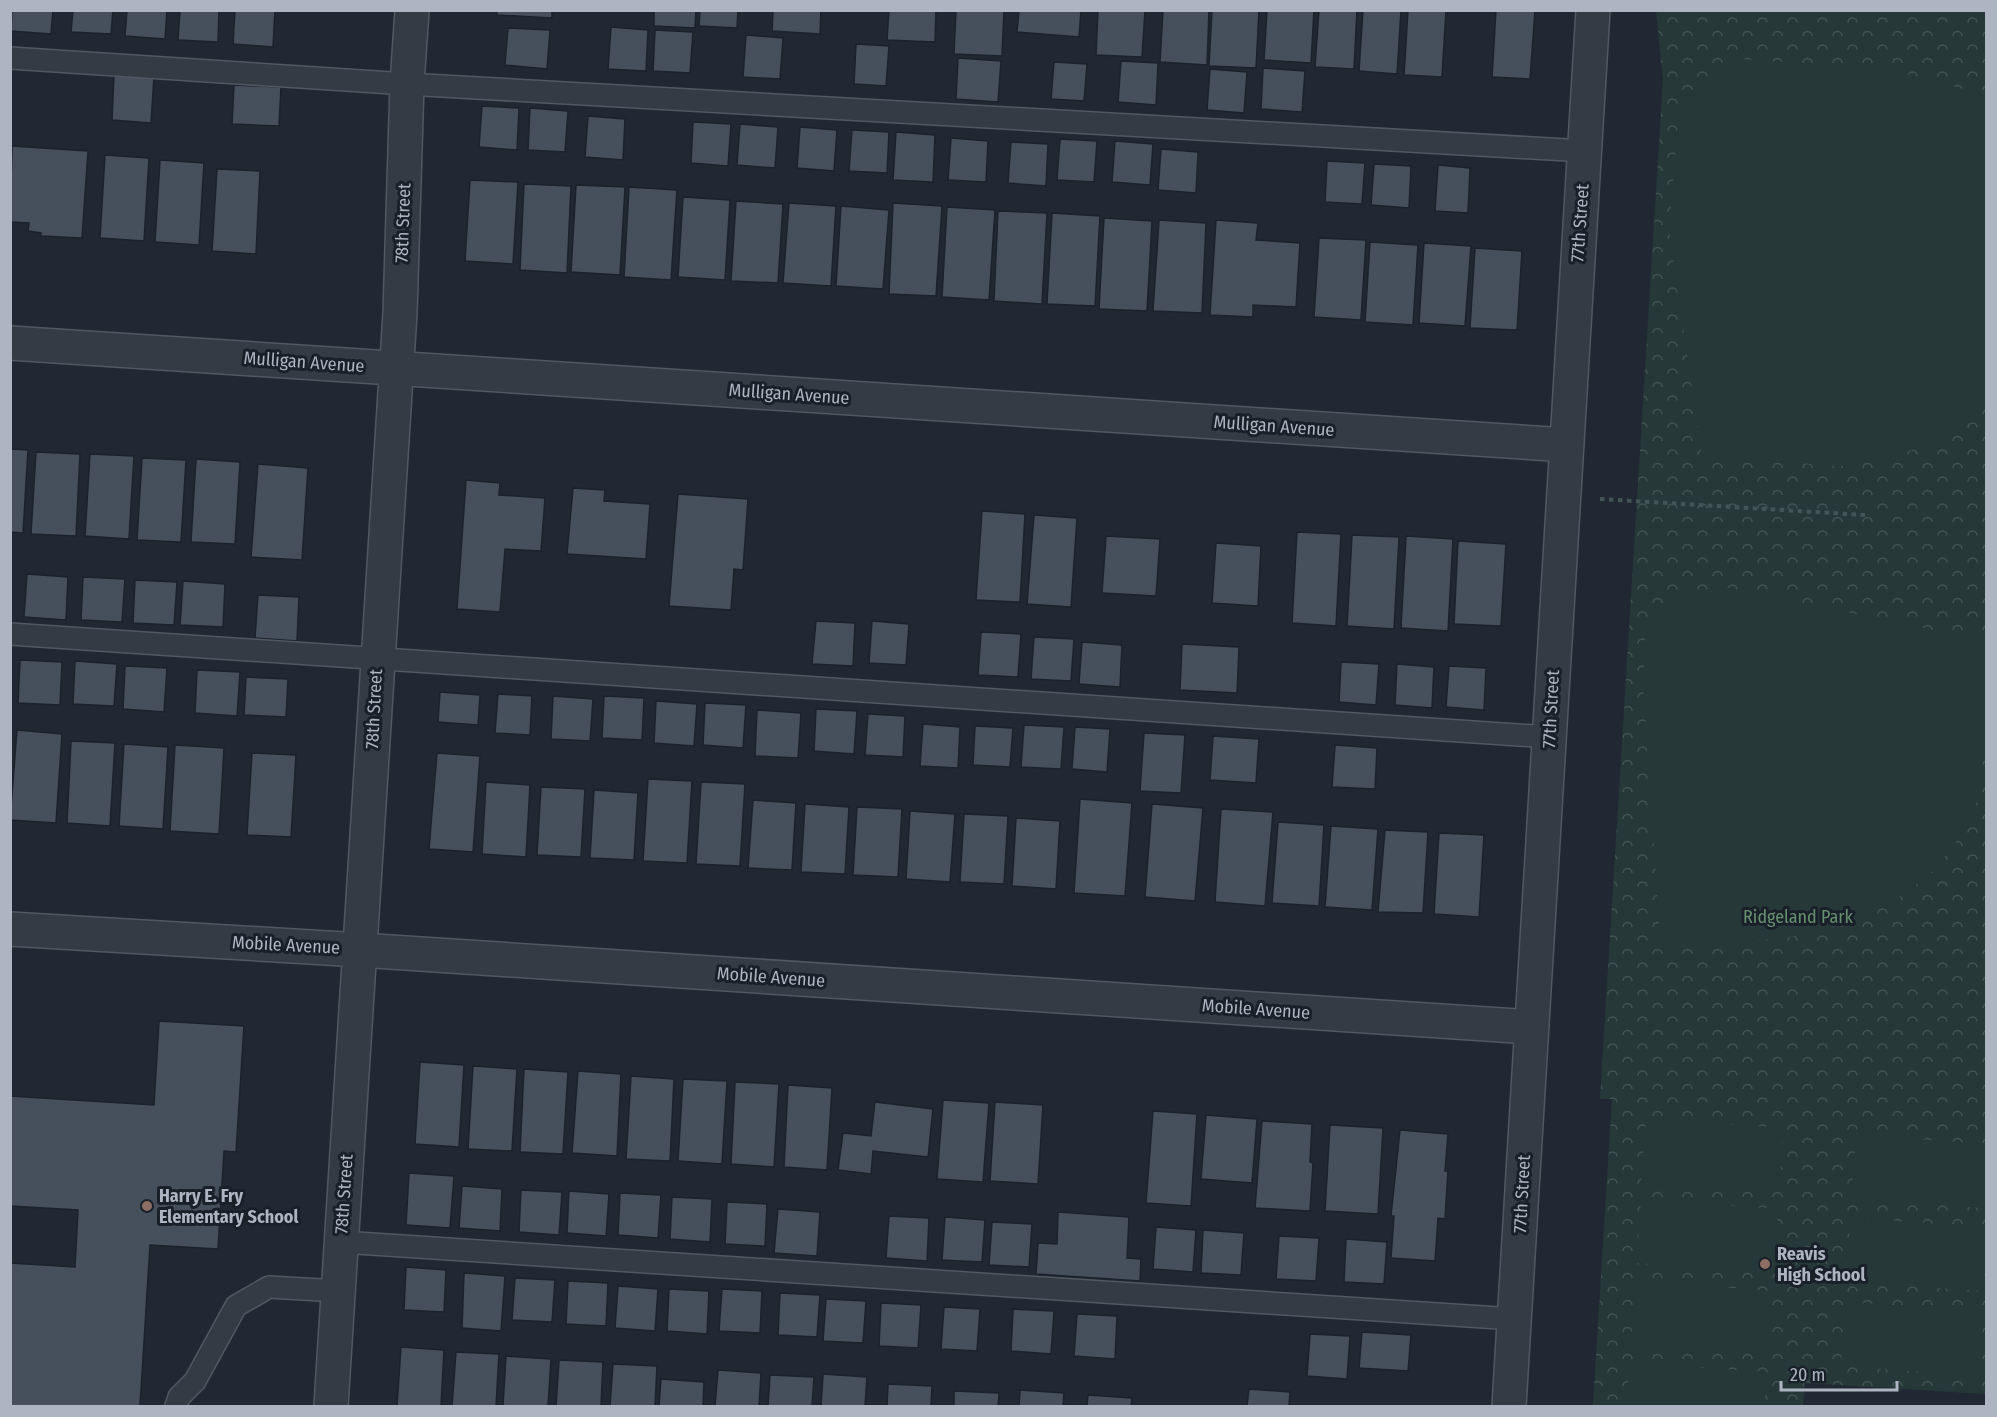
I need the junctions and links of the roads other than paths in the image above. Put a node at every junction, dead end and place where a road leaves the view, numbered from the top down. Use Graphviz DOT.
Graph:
graph roads {
  1 [pos="412,10"];
  2 [pos="1593,10"];
  3 [pos="10,58"];
  4 [pos="407,84"];
  5 [pos="1585,151"];
  6 [pos="10,344"];
  7 [pos="395,367"];
  8 [pos="1567,445"];
  9 [pos="10,634"];
  10 [pos="377,659"];
  11 [pos="1549,737"];
  12 [pos="10,929"];
  13 [pos="360,950"];
  14 [pos="1532,1027"];
  15 [pos="341,1242"];
  16 [pos="338,1291"];
  17 [pos="1514,1319"];
  18 [pos="176,1407"];
  19 [pos="331,1407"];
  20 [pos="1509,1407"];
  1 -- 4 [label="street, 78th Street"];
  2 -- 5 [label="street, 77th Street"];
  3 -- 4 [label="lane"];
  4 -- 5 [label="lane"];
  4 -- 7 [label="street, 78th Street"];
  5 -- 8 [label="street, 77th Street"];
  6 -- 7 [label="street, Mulligan Avenue"];
  7 -- 8 [label="street, Mulligan Avenue"];
  7 -- 10 [label="street, 78th Street"];
  8 -- 11 [label="street, 77th Street"];
  9 -- 10 [label="lane"];
  10 -- 11 [label="lane"];
  10 -- 13 [label="street, 78th Street"];
  11 -- 14 [label="street, 77th Street"];
  12 -- 13 [label="street, Mobile Avenue"];
  13 -- 14 [label="street, Mobile Avenue"];
  13 -- 15 [label="street, 78th Street"];
  14 -- 17 [label="street, 77th Street"];
  15 -- 16 [label="street, 78th Street"];
  15 -- 17 [label="lane"];
  16 -- 18 [label="lane"];
  16 -- 19 [label="street, 78th Street"];
  17 -- 20 [label="street, 77th Street"];
}
